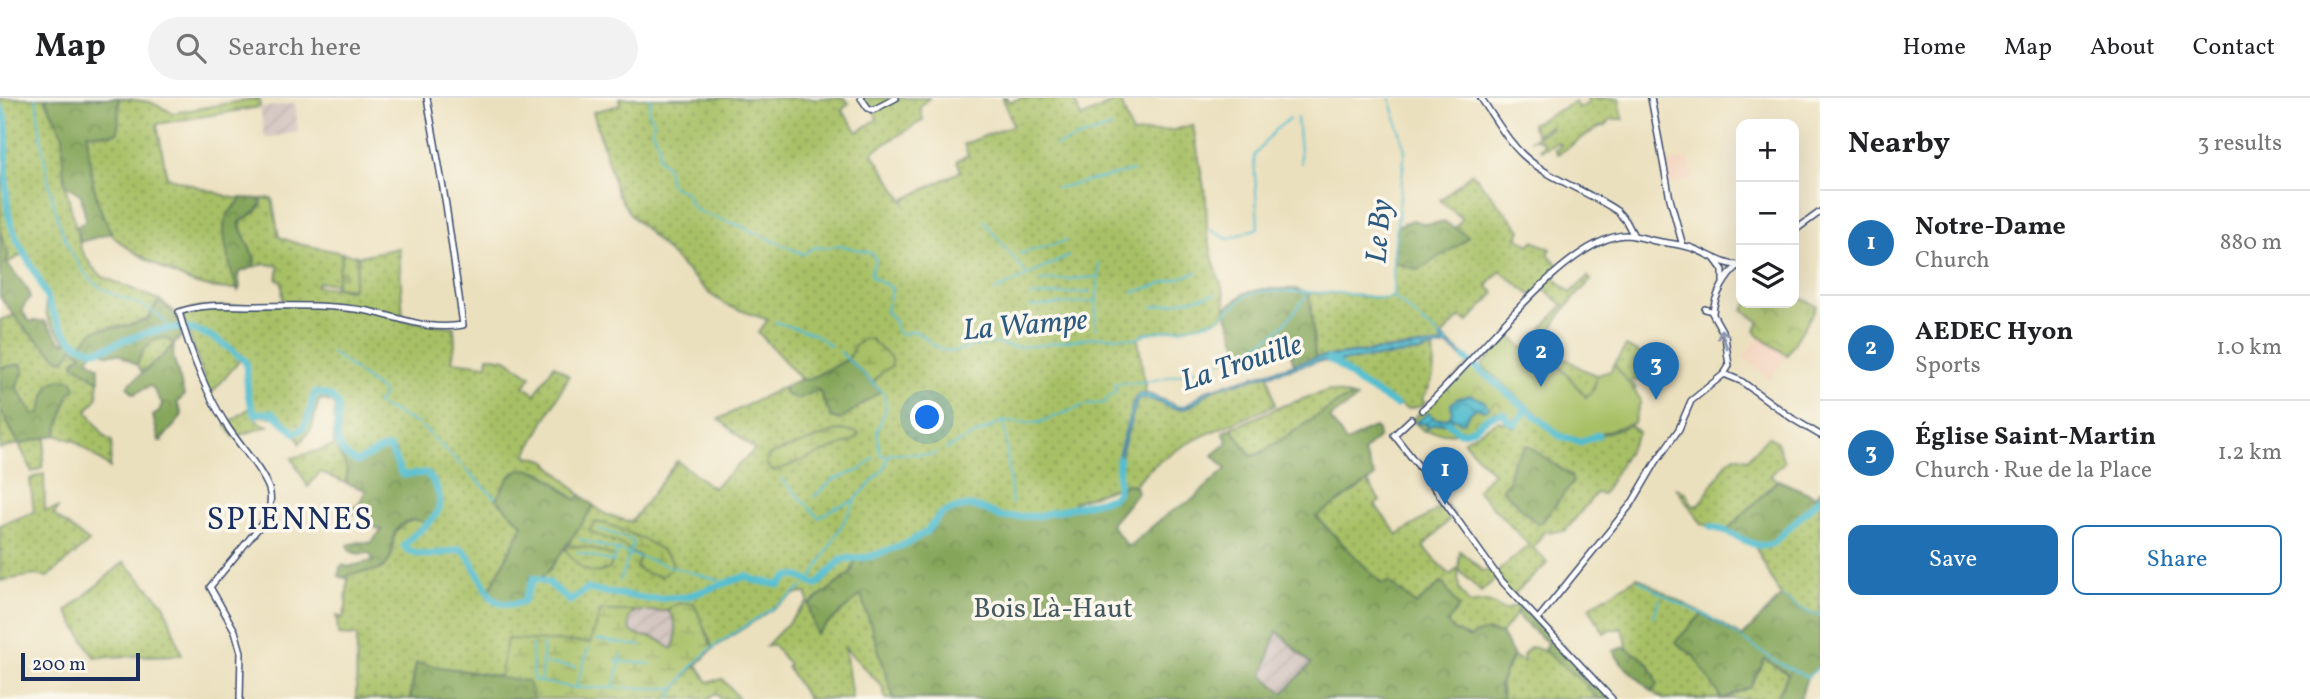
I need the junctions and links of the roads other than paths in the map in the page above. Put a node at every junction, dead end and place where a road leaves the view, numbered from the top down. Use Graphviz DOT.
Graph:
graph roads {
  1 [pos="427,98"];
  2 [pos="861,98"];
  3 [pos="896,98"];
  4 [pos="1481,98"];
  5 [pos="1651,98"];
  6 [pos="1820,212"];
  7 [pos="1799,227"];
  8 [pos="1634,236"];
  9 [pos="1683,246"];
  10 [pos="1731,269"];
  11 [pos="1729,366"];
  12 [pos="1724,374"];
  13 [pos="1741,382"];
  14 [pos="1422,410"];
  15 [pos="1411,419"];
  16 [pos="1820,435"];
  17 [pos="1538,619"];
  18 [pos="240,699"];
  19 [pos="1612,699"];
  1 -- 18 [label="street"];
  2 -- 3 [label="street"];
  4 -- 8 [label="street"];
  5 -- 9 [label="street"];
  6 -- 7 [label="street"];
  8 -- 9 [label="street"];
  8 -- 14 [label="street"];
  9 -- 10 [label="street"];
  11 -- 10 [label="street, one-way"];
  11 -- 12 [label="street"];
  11 -- 13 [label="street"];
  12 -- 13 [label="street"];
  12 -- 17 [label="street"];
  13 -- 16 [label="street"];
  15 -- 17 [label="street"];
  17 -- 19 [label="street"];
}
